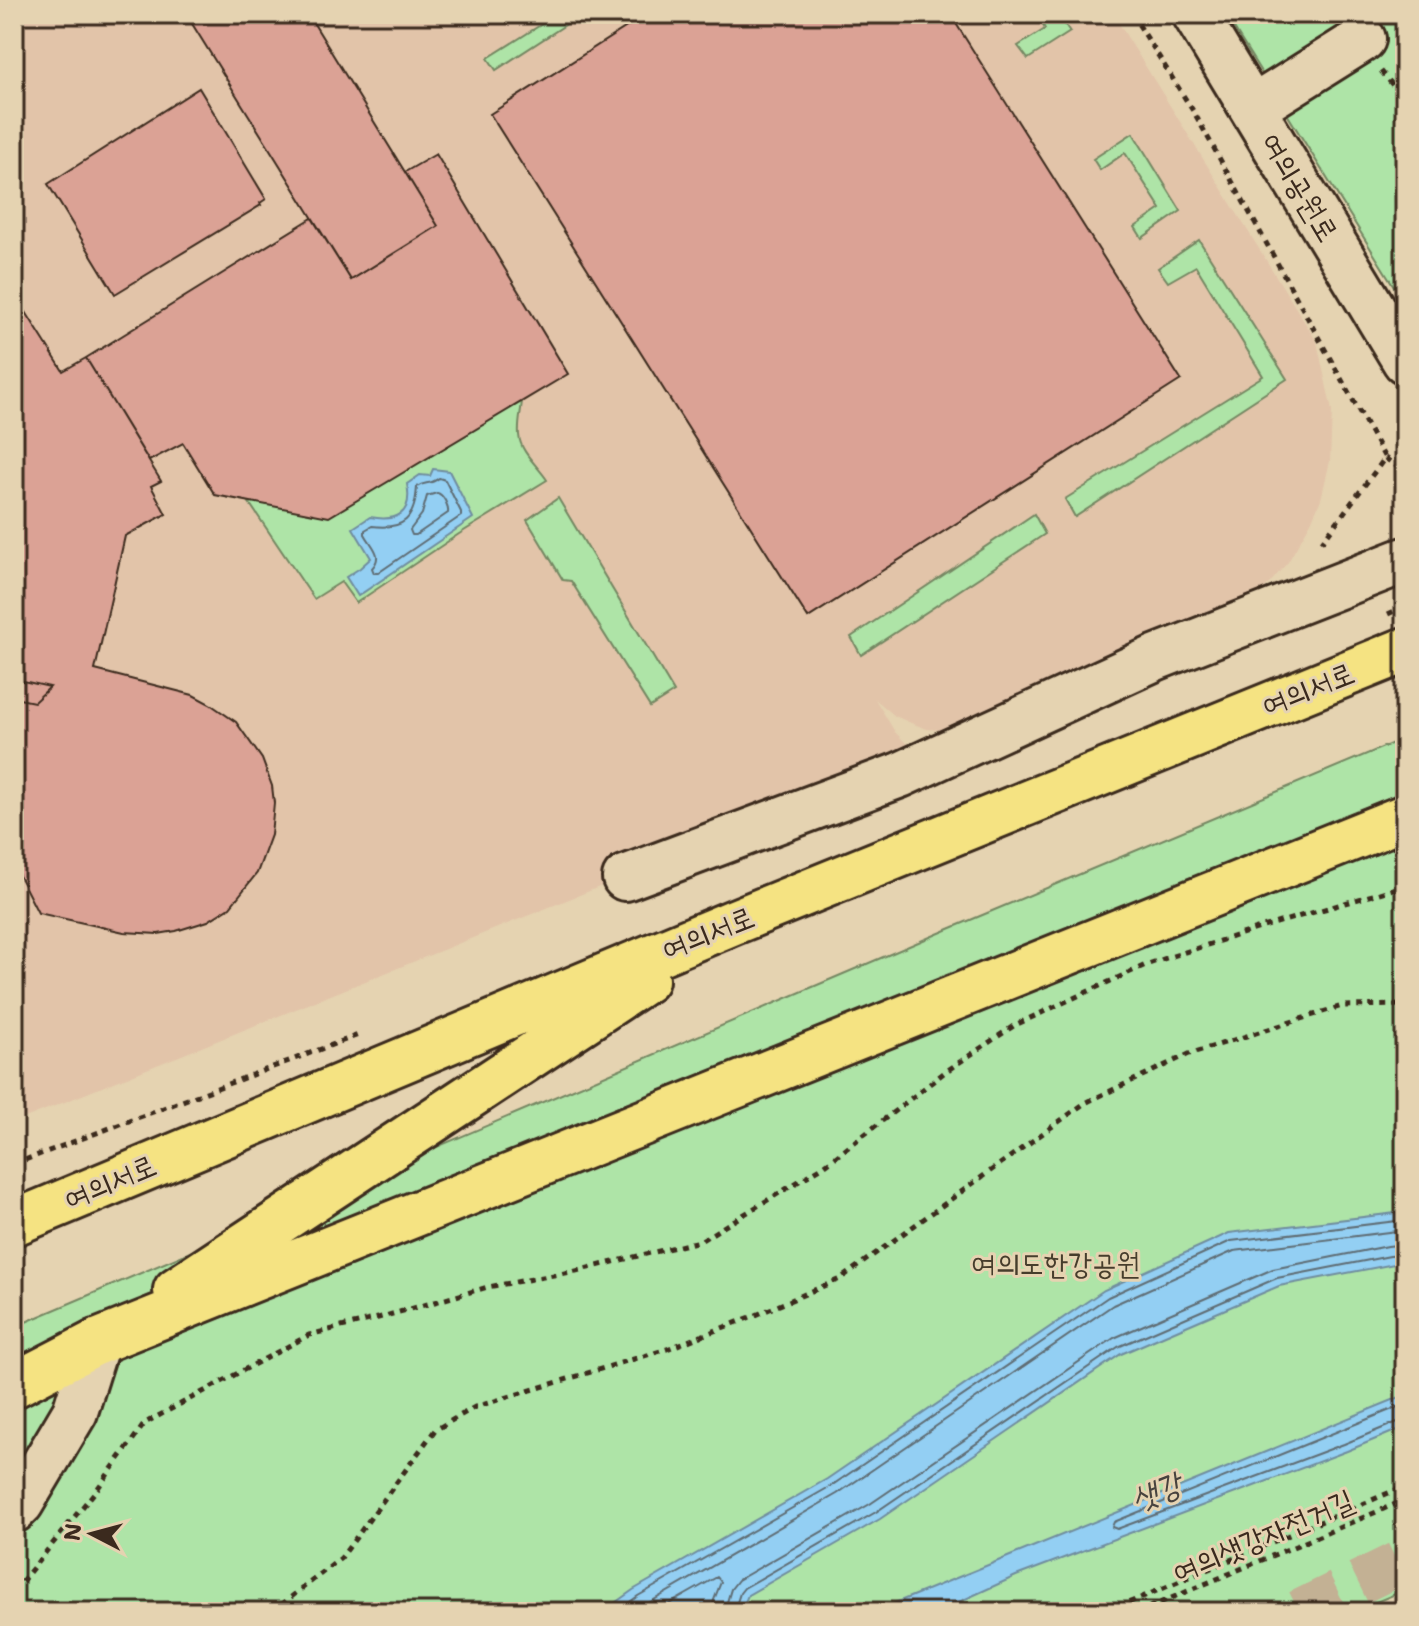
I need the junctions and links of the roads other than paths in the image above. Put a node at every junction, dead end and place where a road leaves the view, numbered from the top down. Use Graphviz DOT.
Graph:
graph roads {
  1 [pos="1195,14"];
  2 [pos="1363,39"];
  3 [pos="1253,108"];
  4 [pos="1405,361"];
  5 [pos="1405,560"];
  6 [pos="1405,650"];
  7 [pos="1405,817"];
  8 [pos="625,878"];
  9 [pos="734,922"];
  10 [pos="14,1223"];
  11 [pos="97,1342"];
  12 [pos="14,1385"];
  13 [pos="14,1510"];
  1 -- 3 [label="street, 여의공원로"];
  2 -- 3 [label="street"];
  3 -- 4 [label="street, 여의공원로"];
  5 -- 8 [label="street"];
  6 -- 9 [label="main road, 여의서로"];
  7 -- 11 [label="main road"];
  9 -- 10 [label="main road, 여의서로"];
  9 -- 11 [label="main road"];
  11 -- 12 [label="main road"];
  11 -- 13 [label="street"];
}
